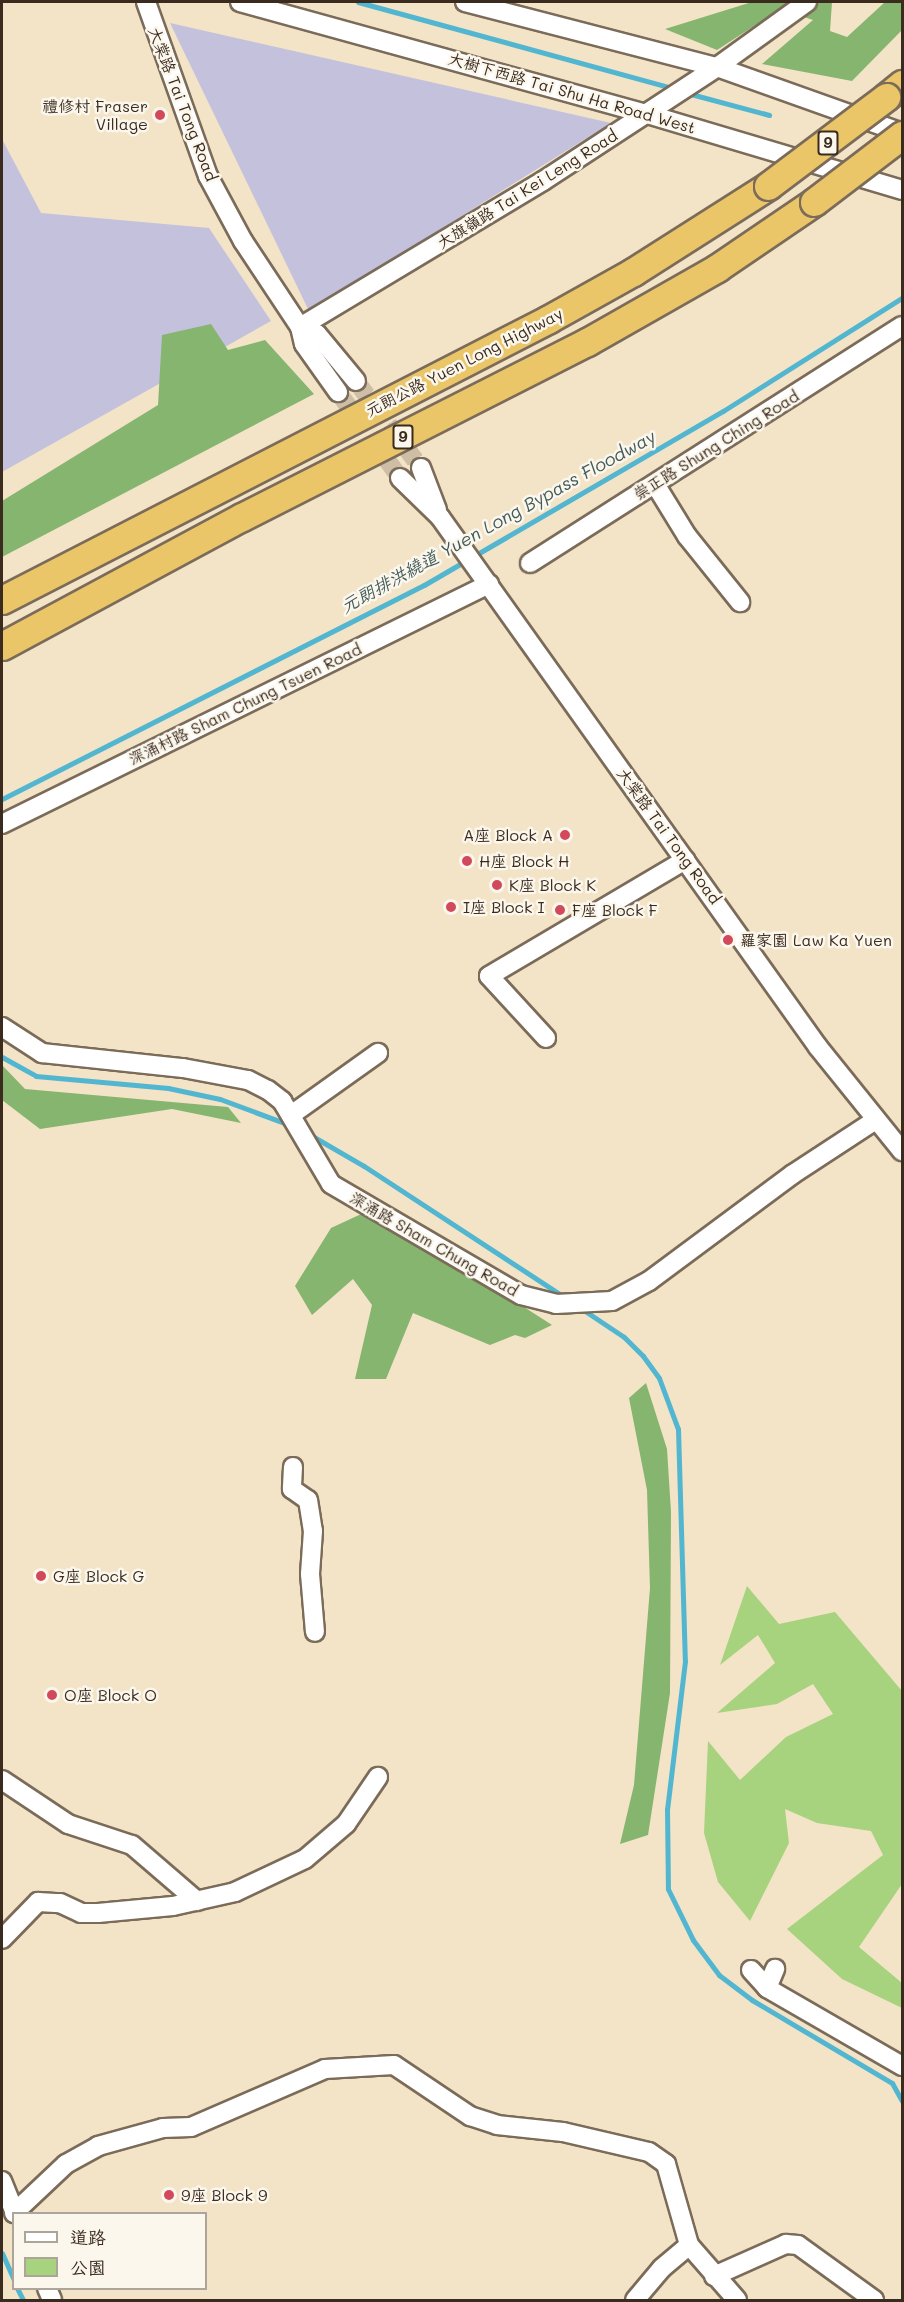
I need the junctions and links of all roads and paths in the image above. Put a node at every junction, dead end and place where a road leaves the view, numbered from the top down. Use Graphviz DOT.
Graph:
graph roads {
  1 [pos="146,2"];
  2 [pos="240,2"];
  3 [pos="465,2"];
  4 [pos="807,2"];
  5 [pos="711,70"];
  6 [pos="894,91"];
  7 [pos="653,109"];
  8 [pos="903,134"];
  9 [pos="903,190"];
  10 [pos="903,326"];
  11 [pos="300,327"];
  12 [pos="356,381"];
  13 [pos="338,392"];
  14 [pos="421,468"];
  15 [pos="400,478"];
  16 [pos="655,484"];
  17 [pos="440,517"];
  18 [pos="530,563"];
  19 [pos="489,584"];
  20 [pos="2,600"];
  21 [pos="740,602"];
  22 [pos="2,646"];
  23 [pos="2,824"];
  24 [pos="685,860"];
  25 [pos="2,1028"];
  26 [pos="546,1038"];
  27 [pos="378,1053"];
  28 [pos="286,1108"];
  29 [pos="874,1121"];
  30 [pos="903,1151"];
  31 [pos="293,1467"];
  32 [pos="315,1632"];
  33 [pos="378,1777"];
  34 [pos="2,1780"];
  35 [pos="197,1901"];
  36 [pos="2,1939"];
  37 [pos="775,1969"];
  38 [pos="751,1970"];
  39 [pos="766,1988"];
  40 [pos="903,2066"];
  41 [pos="2,2181"];
  42 [pos="15,2212"];
  43 [pos="16,2212"];
  44 [pos="689,2245"];
  45 [pos="714,2276"];
  46 [pos="634,2301"];
  47 [pos="737,2301"];
  48 [pos="874,2301"];
  1 -- 11 [label="street, 大棠路 Tai Tong Road"];
  2 -- 7 [label="street, 大樹下西路 Tai Shu Ha Road West"];
  3 -- 5 [label="street"];
  4 -- 5 [label="street, 大旗嶺路 Tai Kei Leng Road"];
  5 -- 7 [label="street, 大旗嶺路 Tai Kei Leng Road"];
  5 -- 8 [label="street"];
  6 -- 20 [label="highway, 元朗公路 Yuen Long Highway / 9, bridge"];
  7 -- 9 [label="street, 大樹下西路 Tai Shu Ha Road West"];
  7 -- 11 [label="street, 大旗嶺路 Tai Kei Leng Road"];
  8 -- 22 [label="highway, 9, bridge"];
  10 -- 16 [label="street, 崇正路 Shung Ching Road"];
  11 -- 12 [label="street, 大棠路 Tai Tong Road"];
  11 -- 13 [label="street, 大棠路 Tai Tong Road"];
  14 -- 17 [label="street, 大棠路 Tai Tong Road"];
  15 -- 17 [label="street, 大棠路 Tai Tong Road"];
  16 -- 18 [label="street, 崇正路 Shung Ching Road"];
  16 -- 21 [label="street"];
  17 -- 19 [label="street, 大棠路 Tai Tong Road"];
  19 -- 23 [label="street, 深涌村路 Sham Chung Tsuen Road"];
  19 -- 24 [label="street, 大棠路 Tai Tong Road"];
  24 -- 26 [label="street"];
  24 -- 29 [label="street, 大棠路 Tai Tong Road"];
  25 -- 28 [label="street"];
  27 -- 28 [label="street"];
  28 -- 29 [label="street, 深涌路 Sham Chung Road"];
  29 -- 30 [label="street, 大棠路 Tai Tong Road"];
  31 -- 32 [label="street"];
  33 -- 35 [label="street"];
  34 -- 35 [label="street"];
  35 -- 36 [label="street"];
  37 -- 39 [label="street"];
  38 -- 39 [label="street"];
  39 -- 40 [label="street"];
  41 -- 42 [label="street"];
  43 -- 44 [label="street"];
  44 -- 45 [label="street"];
  44 -- 46 [label="street"];
  45 -- 47 [label="street"];
  45 -- 48 [label="street"];
}
